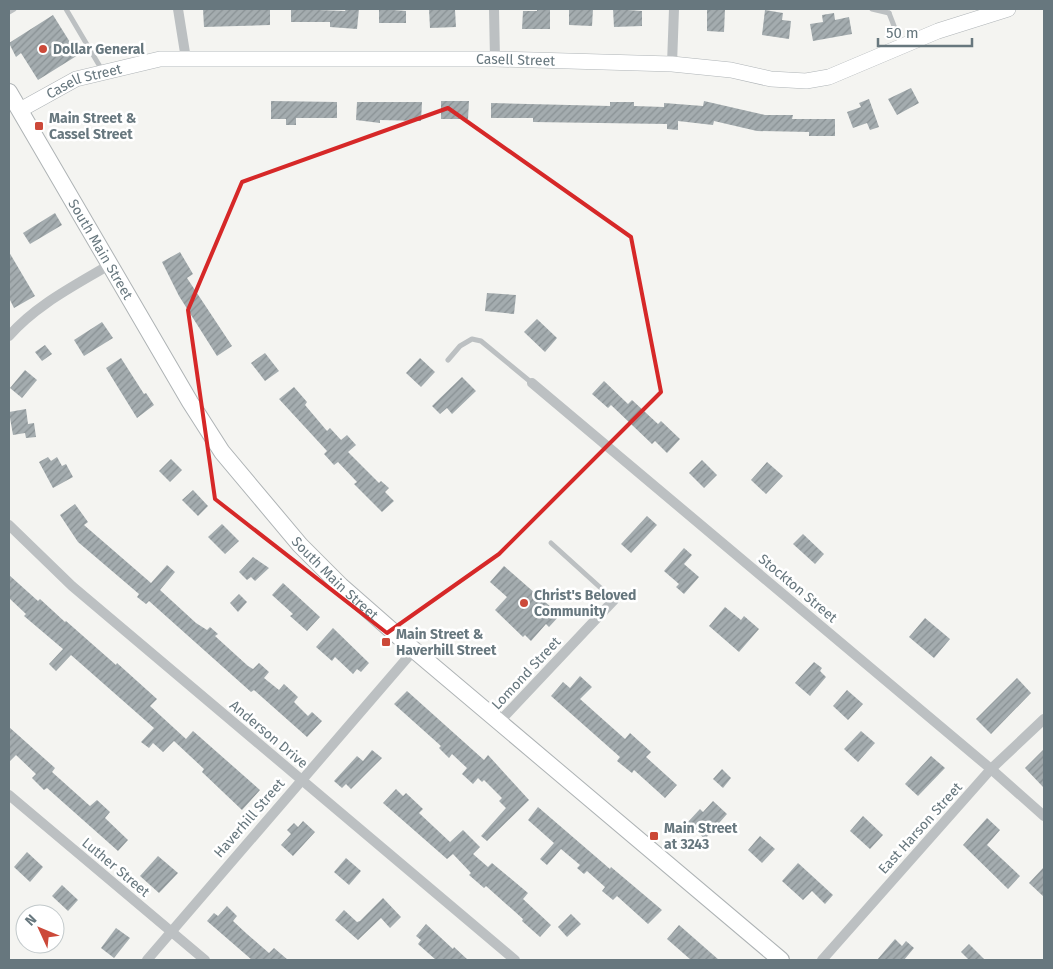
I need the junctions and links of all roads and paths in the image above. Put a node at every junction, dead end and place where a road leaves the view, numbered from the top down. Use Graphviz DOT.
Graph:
graph roads {
  1 [pos="14,9"];
  2 [pos="66,9"];
  3 [pos="178,9"];
  4 [pos="494,9"];
  5 [pos="674,9"];
  6 [pos="872,9"];
  7 [pos="893,9"];
  8 [pos="1008,9"];
  9 [pos="9,12"];
  10 [pos="889,14"];
  11 [pos="902,46"];
  12 [pos="186,59"];
  13 [pos="495,59"];
  14 [pos="672,64"];
  15 [pos="104,72"];
  16 [pos="9,92"];
  17 [pos="20,110"];
  18 [pos="109,265"];
  19 [pos="9,336"];
  20 [pos="448,360"];
  21 [pos="532,383"];
  22 [pos="9,525"];
  23 [pos="551,542"];
  24 [pos="614,600"];
  25 [pos="414,650"];
  26 [pos="1044,719"];
  27 [pos="499,722"];
  28 [pos="991,769"];
  29 [pos="301,779"];
  30 [pos="9,795"];
  31 [pos="1044,816"];
  32 [pos="171,931"];
  33 [pos="146,960"];
  34 [pos="205,960"];
  35 [pos="514,960"];
  36 [pos="781,960"];
  37 [pos="822,960"];
  1 -- 9 [label="lane"];
  2 -- 15 [label="lane"];
  3 -- 12 [label="street"];
  4 -- 13 [label="street"];
  5 -- 14 [label="street"];
  6 -- 10 [label="lane"];
  7 -- 10 [label="lane"];
  8 -- 11 [label="street, Casell Street"];
  10 -- 11 [label="lane"];
  11 -- 14 [label="street, Casell Street"];
  12 -- 13 [label="street, Casell Street"];
  12 -- 15 [label="street, Casell Street"];
  13 -- 14 [label="street, Casell Street"];
  15 -- 17 [label="street, Casell Street"];
  16 -- 17 [label="main road, South Main Street"];
  17 -- 18 [label="main road, South Main Street"];
  18 -- 19 [label="street"];
  18 -- 25 [label="main road, South Main Street"];
  20 -- 21 [label="lane"];
  21 -- 28 [label="street, Stockton Street"];
  22 -- 29 [label="street, Anderson Drive"];
  23 -- 24 [label="lane"];
  24 -- 27 [label="street, Lomond Street"];
  25 -- 27 [label="main road, South Main Street"];
  25 -- 29 [label="street, Haverhill Street"];
  26 -- 28 [label="street, East Harson Street"];
  27 -- 36 [label="main road, South Main Street"];
  28 -- 31 [label="street, Stockton Street"];
  28 -- 37 [label="street, East Harson Street"];
  29 -- 32 [label="street, Haverhill Street"];
  29 -- 35 [label="street, Anderson Drive"];
  30 -- 32 [label="street, Luther Street"];
  32 -- 33 [label="street, Haverhill Street"];
  32 -- 34 [label="street, Luther Street"];
}
